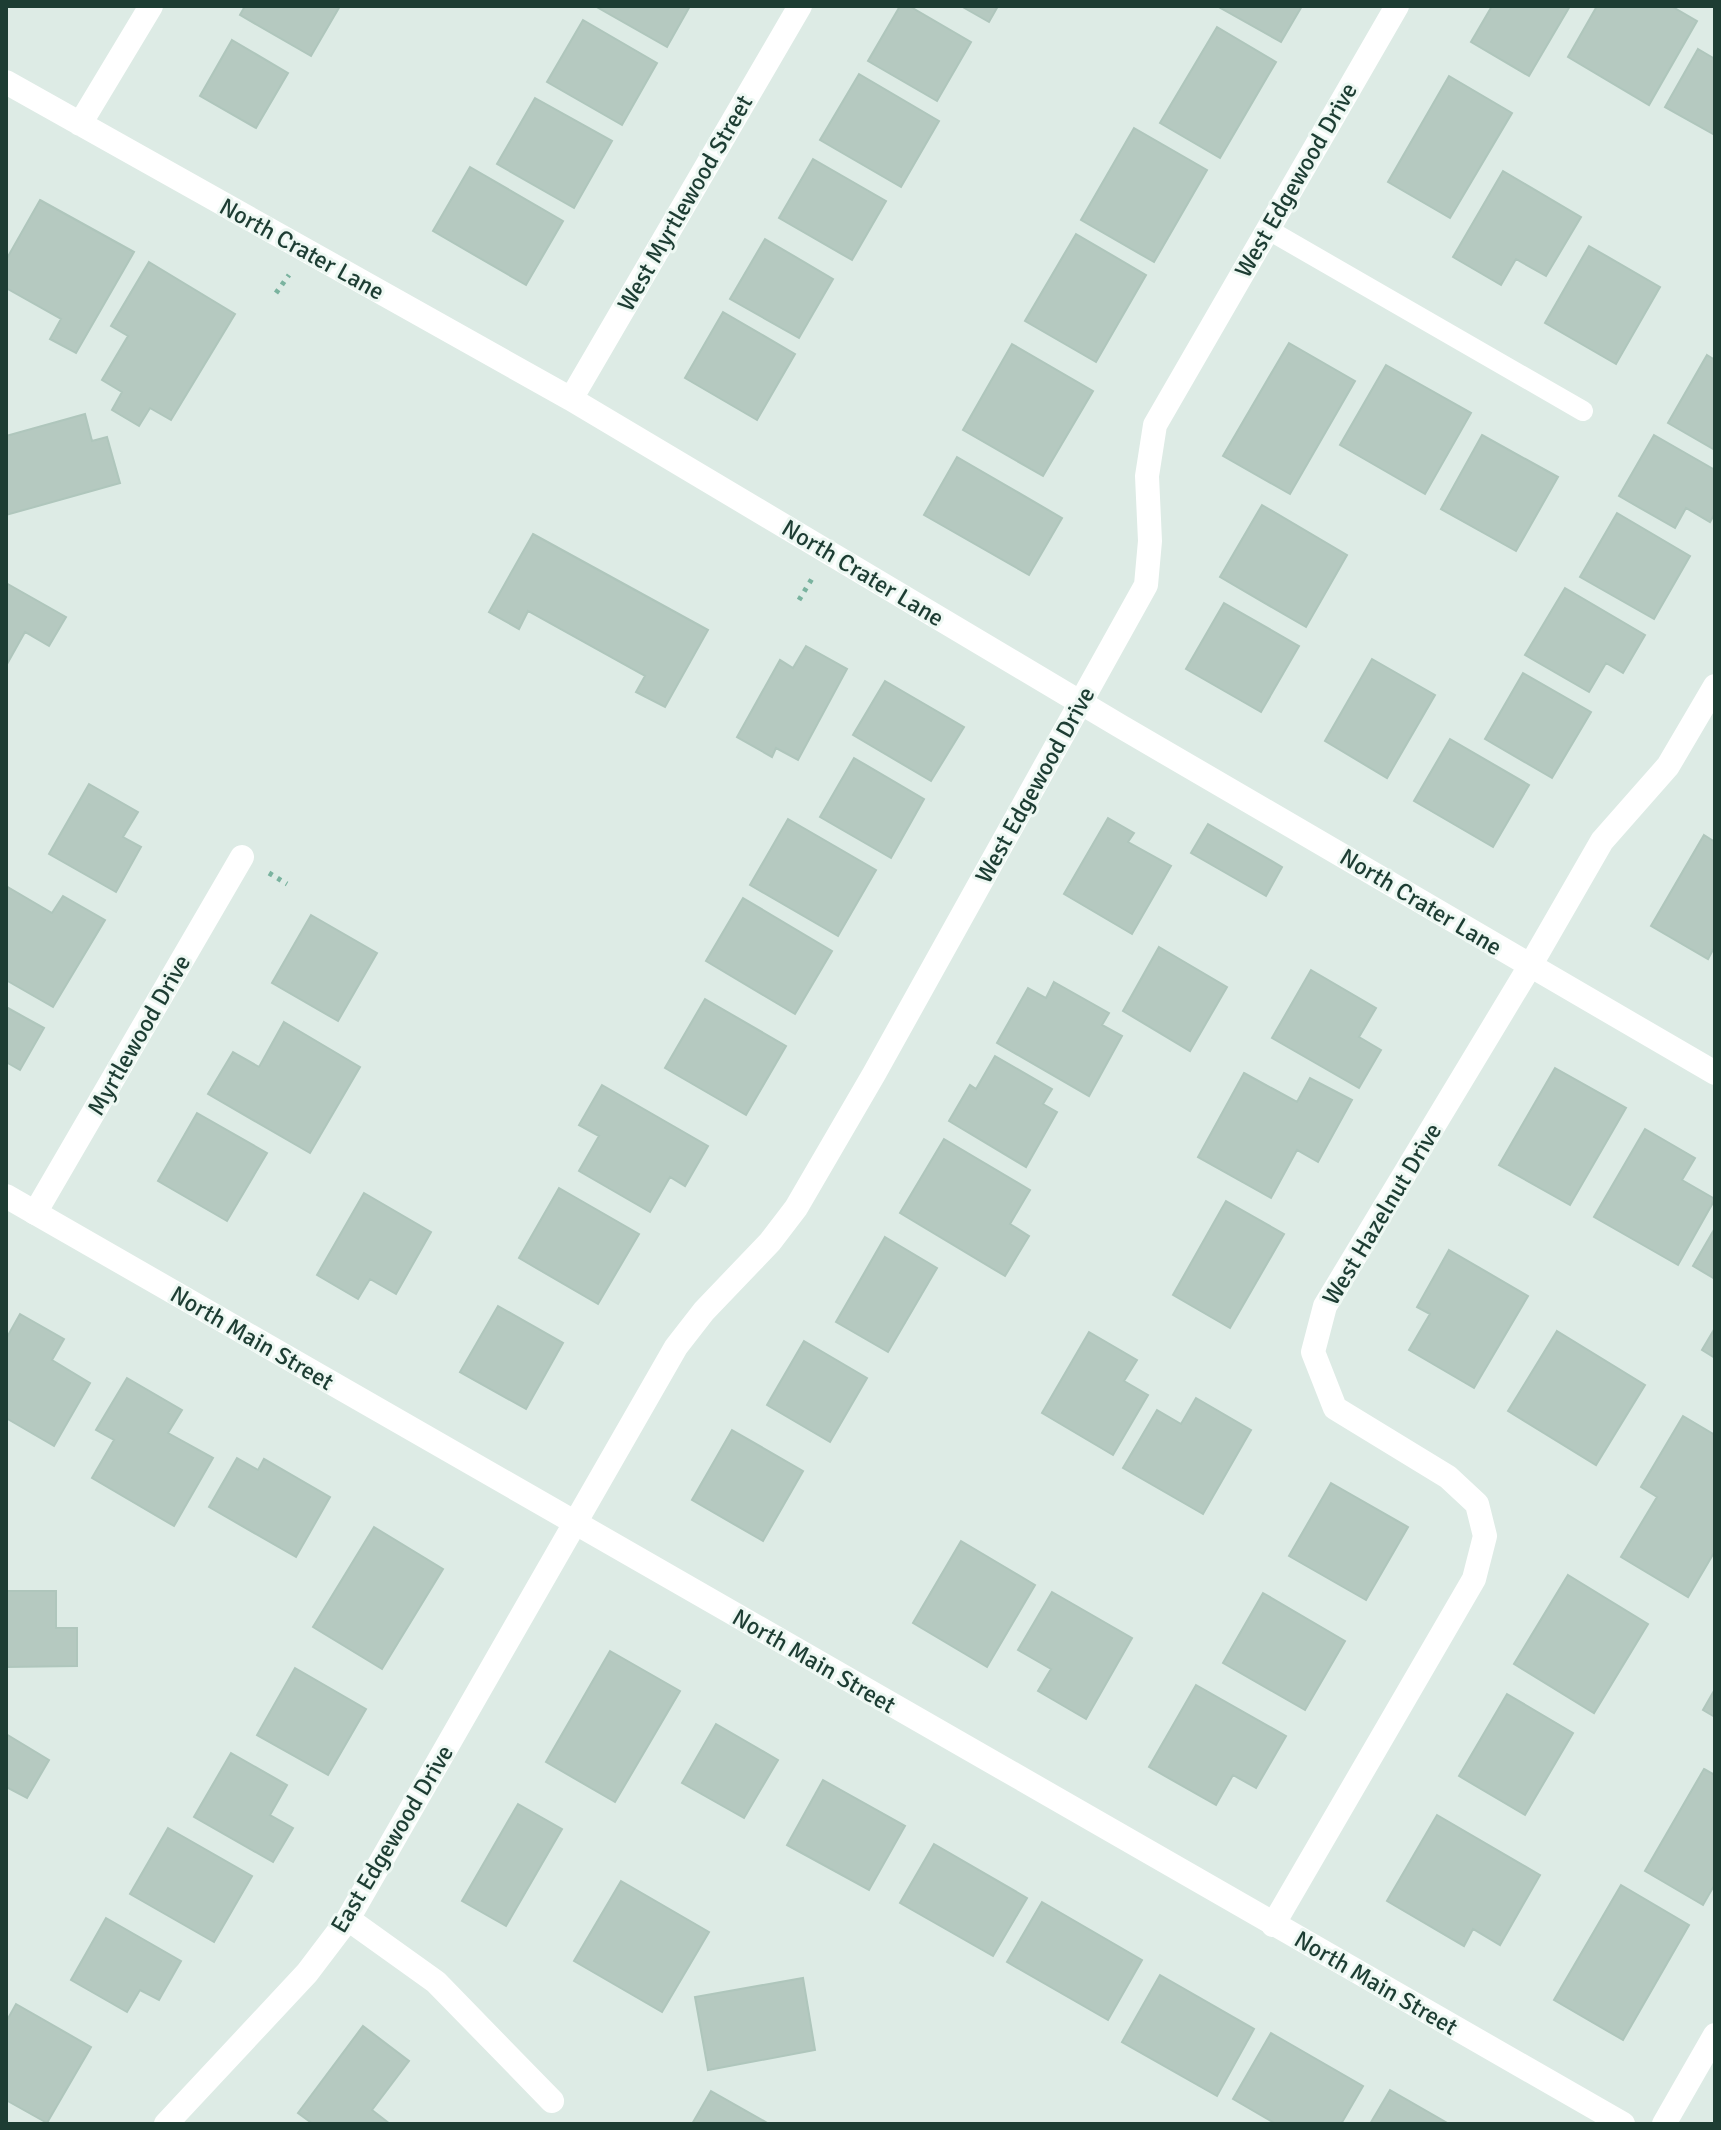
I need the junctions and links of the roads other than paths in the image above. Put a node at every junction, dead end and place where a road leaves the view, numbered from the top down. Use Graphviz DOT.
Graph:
graph roads {
  1 [pos="151,6"];
  2 [pos="800,6"];
  3 [pos="1397,6"];
  4 [pos="6,82"];
  5 [pos="80,124"];
  6 [pos="1267,229"];
  7 [pos="571,399"];
  8 [pos="1583,411"];
  9 [pos="1715,686"];
  10 [pos="1080,702"];
  11 [pos="242,857"];
  12 [pos="1530,966"];
  13 [pos="1715,1073"];
  14 [pos="6,1196"];
  15 [pos="35,1213"];
  16 [pos="574,1523"];
  17 [pos="348,1919"];
  18 [pos="1273,1925"];
  19 [pos="1715,2035"];
  20 [pos="552,2101"];
  21 [pos="166,2124"];
  22 [pos="1623,2124"];
  23 [pos="1664,2124"];
  1 -- 5 [label="street"];
  2 -- 7 [label="street, West Myrtlewood Street"];
  3 -- 6 [label="street, West Edgewood Drive"];
  4 -- 5 [label="street, North Crater Lane"];
  5 -- 7 [label="street, North Crater Lane"];
  6 -- 8 [label="lane"];
  6 -- 10 [label="street, West Edgewood Drive"];
  7 -- 10 [label="street, North Crater Lane"];
  9 -- 12 [label="street, West Hazelnut Drive"];
  10 -- 12 [label="street, North Crater Lane"];
  10 -- 16 [label="street, West Edgewood Drive"];
  11 -- 15 [label="street, Myrtlewood Drive"];
  12 -- 13 [label="street, North Crater Lane"];
  12 -- 18 [label="street, West Hazelnut Drive"];
  14 -- 15 [label="street, North Main Street"];
  15 -- 16 [label="street, North Main Street"];
  16 -- 17 [label="street, East Edgewood Drive"];
  16 -- 18 [label="street, North Main Street"];
  17 -- 20 [label="street"];
  17 -- 21 [label="street, East Edgewood Drive"];
  18 -- 22 [label="street, North Main Street"];
  19 -- 23 [label="street"];
}
